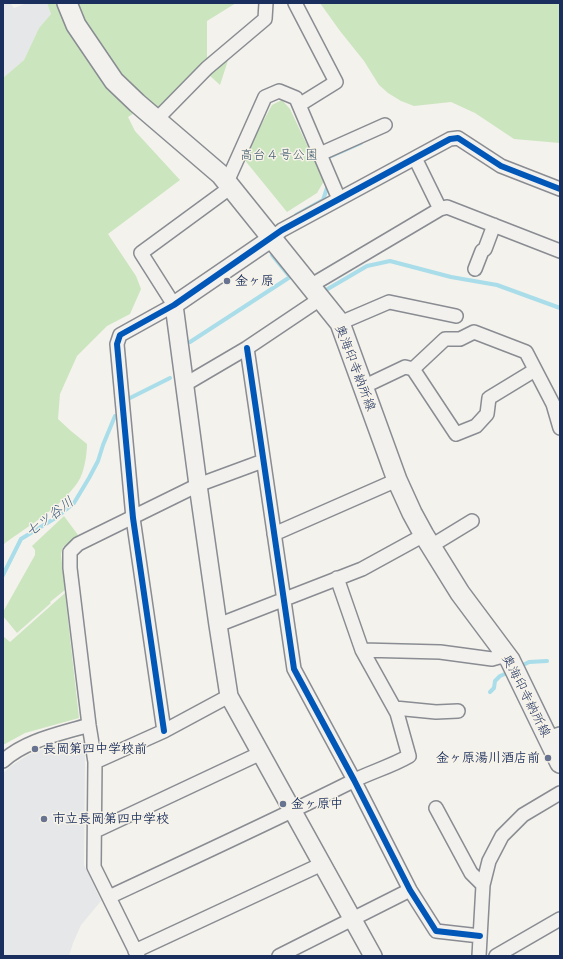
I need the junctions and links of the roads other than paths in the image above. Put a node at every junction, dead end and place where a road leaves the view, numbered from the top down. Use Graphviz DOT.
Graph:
graph roads {
  1 [pos="67,3"];
  2 [pos="266,3"];
  3 [pos="295,3"];
  4 [pos="299,105"];
  5 [pos="156,120"];
  6 [pos="385,125"];
  7 [pos="320,154"];
  8 [pos="415,158"];
  9 [pos="229,185"];
  10 [pos="560,188"];
  11 [pos="339,199"];
  12 [pos="440,209"];
  13 [pos="494,225"];
  14 [pos="272,238"];
  15 [pos="559,248"];
  16 [pos="475,269"];
  17 [pos="315,292"];
  18 [pos="174,305"];
  19 [pos="456,316"];
  20 [pos="340,324"];
  21 [pos="247,348"];
  22 [pos="413,369"];
  23 [pos="535,370"];
  24 [pos="184,385"];
  25 [pos="363,387"];
  26 [pos="560,428"];
  27 [pos="263,461"];
  28 [pos="397,480"];
  29 [pos="198,485"];
  30 [pos="134,518"];
  31 [pos="472,521"];
  32 [pos="274,534"];
  33 [pos="427,541"];
  34 [pos="337,578"];
  35 [pos="284,599"];
  36 [pos="218,626"];
  37 [pos="362,650"];
  38 [pos="506,654"];
  39 [pos="229,696"];
  40 [pos="395,708"];
  41 [pos="458,711"];
  42 [pos="89,725"];
  43 [pos="164,731"];
  44 [pos="554,736"];
  45 [pos="261,753"];
  46 [pos="3,761"];
  47 [pos="95,762"];
  48 [pos="560,763"];
  49 [pos="354,780"];
  50 [pos="560,793"];
  51 [pos="436,808"];
  52 [pos="293,811"];
  53 [pos="95,831"];
  54 [pos="322,864"];
  55 [pos="483,885"];
  56 [pos="410,890"];
  57 [pos="109,897"];
  58 [pos="353,919"];
  59 [pos="560,919"];
  60 [pos="480,936"];
  61 [pos="300,951"];
  62 [pos="137,954"];
  63 [pos="279,956"];
  64 [pos="373,956"];
  65 [pos="479,956"];
  66 [pos="496,956"];
  1 -- 5 [label="main road, 奥海印寺納所線"];
  2 -- 5 [label="street"];
  3 -- 4 [label="street"];
  4 -- 7 [label="street"];
  4 -- 9 [label="street"];
  5 -- 9 [label="main road, 奥海印寺納所線"];
  6 -- 7 [label="street"];
  7 -- 11 [label="street"];
  8 -- 10 [label="street"];
  8 -- 11 [label="street"];
  8 -- 12 [label="street"];
  9 -- 14 [label="main road, 奥海印寺納所線"];
  9 -- 18 [label="street"];
  11 -- 14 [label="street"];
  12 -- 13 [label="street"];
  12 -- 17 [label="street"];
  13 -- 15 [label="street"];
  13 -- 16 [label="street"];
  14 -- 17 [label="main road, 奥海印寺納所線"];
  14 -- 18 [label="street"];
  17 -- 20 [label="main road, 奥海印寺納所線"];
  17 -- 21 [label="street"];
  18 -- 24 [label="street"];
  18 -- 30 [label="street"];
  19 -- 20 [label="street"];
  20 -- 25 [label="main road, 奥海印寺納所線"];
  21 -- 24 [label="street"];
  21 -- 27 [label="street"];
  22 -- 23 [label="street"];
  22 -- 23 [label="street"];
  22 -- 25 [label="street"];
  23 -- 26 [label="street"];
  24 -- 29 [label="street"];
  25 -- 28 [label="main road, 奥海印寺納所線"];
  27 -- 29 [label="street"];
  27 -- 32 [label="street"];
  28 -- 32 [label="street"];
  28 -- 33 [label="main road, 奥海印寺納所線"];
  29 -- 30 [label="street"];
  29 -- 36 [label="street"];
  30 -- 42 [label="street"];
  30 -- 43 [label="street"];
  31 -- 33 [label="street"];
  32 -- 35 [label="street"];
  33 -- 34 [label="street"];
  33 -- 38 [label="main road, 奥海印寺納所線"];
  34 -- 35 [label="street"];
  34 -- 37 [label="street"];
  35 -- 36 [label="street"];
  35 -- 49 [label="street"];
  36 -- 39 [label="street"];
  37 -- 38 [label="street"];
  37 -- 40 [label="street"];
  38 -- 44 [label="main road, 奥海印寺納所線"];
  39 -- 43 [label="street"];
  39 -- 45 [label="street"];
  40 -- 41 [label="street"];
  40 -- 49 [label="street"];
  42 -- 46 [label="street"];
  42 -- 47 [label="street"];
  43 -- 47 [label="street"];
  44 -- 48 [label="main road, 奥海印寺納所線"];
  45 -- 52 [label="street"];
  45 -- 53 [label="street"];
  47 -- 53 [label="street"];
  49 -- 52 [label="street"];
  49 -- 56 [label="street"];
  50 -- 55 [label="street"];
  51 -- 55 [label="street"];
  52 -- 54 [label="street"];
  52 -- 57 [label="street"];
  53 -- 57 [label="street"];
  54 -- 58 [label="street"];
  54 -- 62 [label="street"];
  55 -- 60 [label="street"];
  56 -- 58 [label="street"];
  56 -- 60 [label="street"];
  57 -- 62 [label="street"];
  58 -- 61 [label="street"];
  58 -- 64 [label="street"];
  59 -- 66 [label="street"];
  60 -- 65 [label="street"];
  61 -- 63 [label="street"];
}
